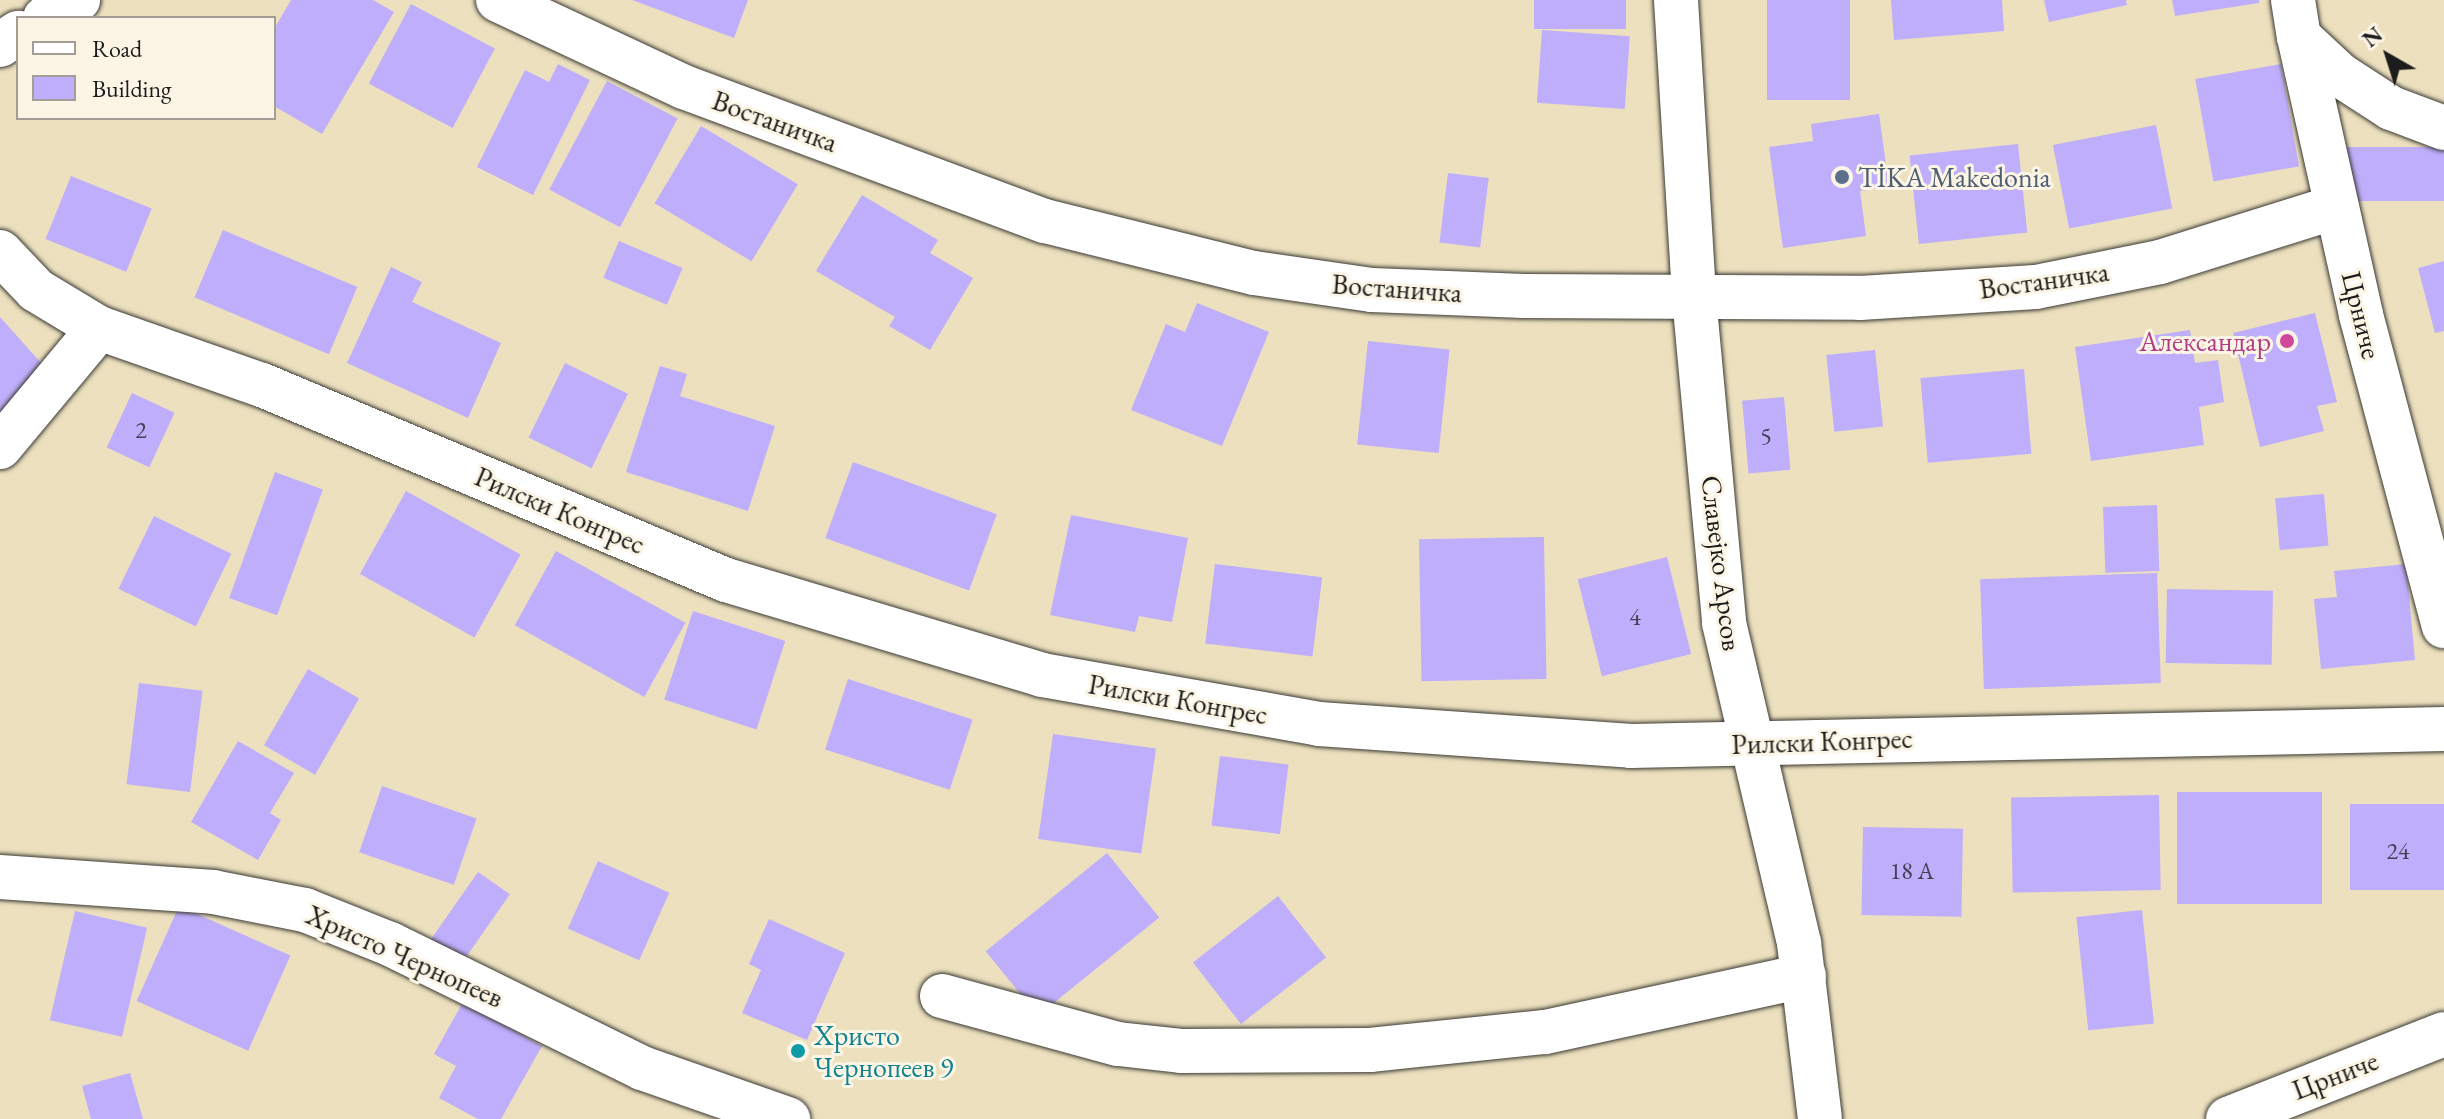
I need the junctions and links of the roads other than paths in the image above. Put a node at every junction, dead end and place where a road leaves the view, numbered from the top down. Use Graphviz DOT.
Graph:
graph roads {
  1 [pos="78,0"];
  2 [pos="498,0"];
  3 [pos="1676,0"];
  4 [pos="49,16"];
  5 [pos="2296,19"];
  6 [pos="2444,128"];
  7 [pos="2336,207"];
  8 [pos="0,252"];
  9 [pos="1694,297"];
  10 [pos="99,328"];
  11 [pos="0,447"];
  12 [pos="2444,626"];
  13 [pos="2444,729"];
  14 [pos="1755,744"];
  15 [pos="0,877"];
  16 [pos="1804,976"];
  17 [pos="942,996"];
  18 [pos="2444,1034"];
  19 [pos="788,1119"];
  20 [pos="1820,1119"];
  21 [pos="2228,1119"];
  1 -- 4 [label="street"];
  2 -- 9 [label="street, Востаничка"];
  3 -- 9 [label="street, Славејко Арсов"];
  5 -- 6 [label="street"];
  5 -- 7 [label="street, Црниче"];
  7 -- 9 [label="street, Востаничка"];
  7 -- 12 [label="street, Црниче"];
  8 -- 10 [label="street, Рилски Конгрес"];
  9 -- 14 [label="street, Славејко Арсов"];
  10 -- 11 [label="street"];
  10 -- 14 [label="street, Рилски Конгрес"];
  13 -- 14 [label="street, Рилски Конгрес"];
  14 -- 16 [label="street, Славејко Арсов"];
  15 -- 19 [label="street, Христо Чернопеев"];
  16 -- 17 [label="street"];
  16 -- 20 [label="street, Славејко Арсов"];
  18 -- 21 [label="street, Црниче"];
}
